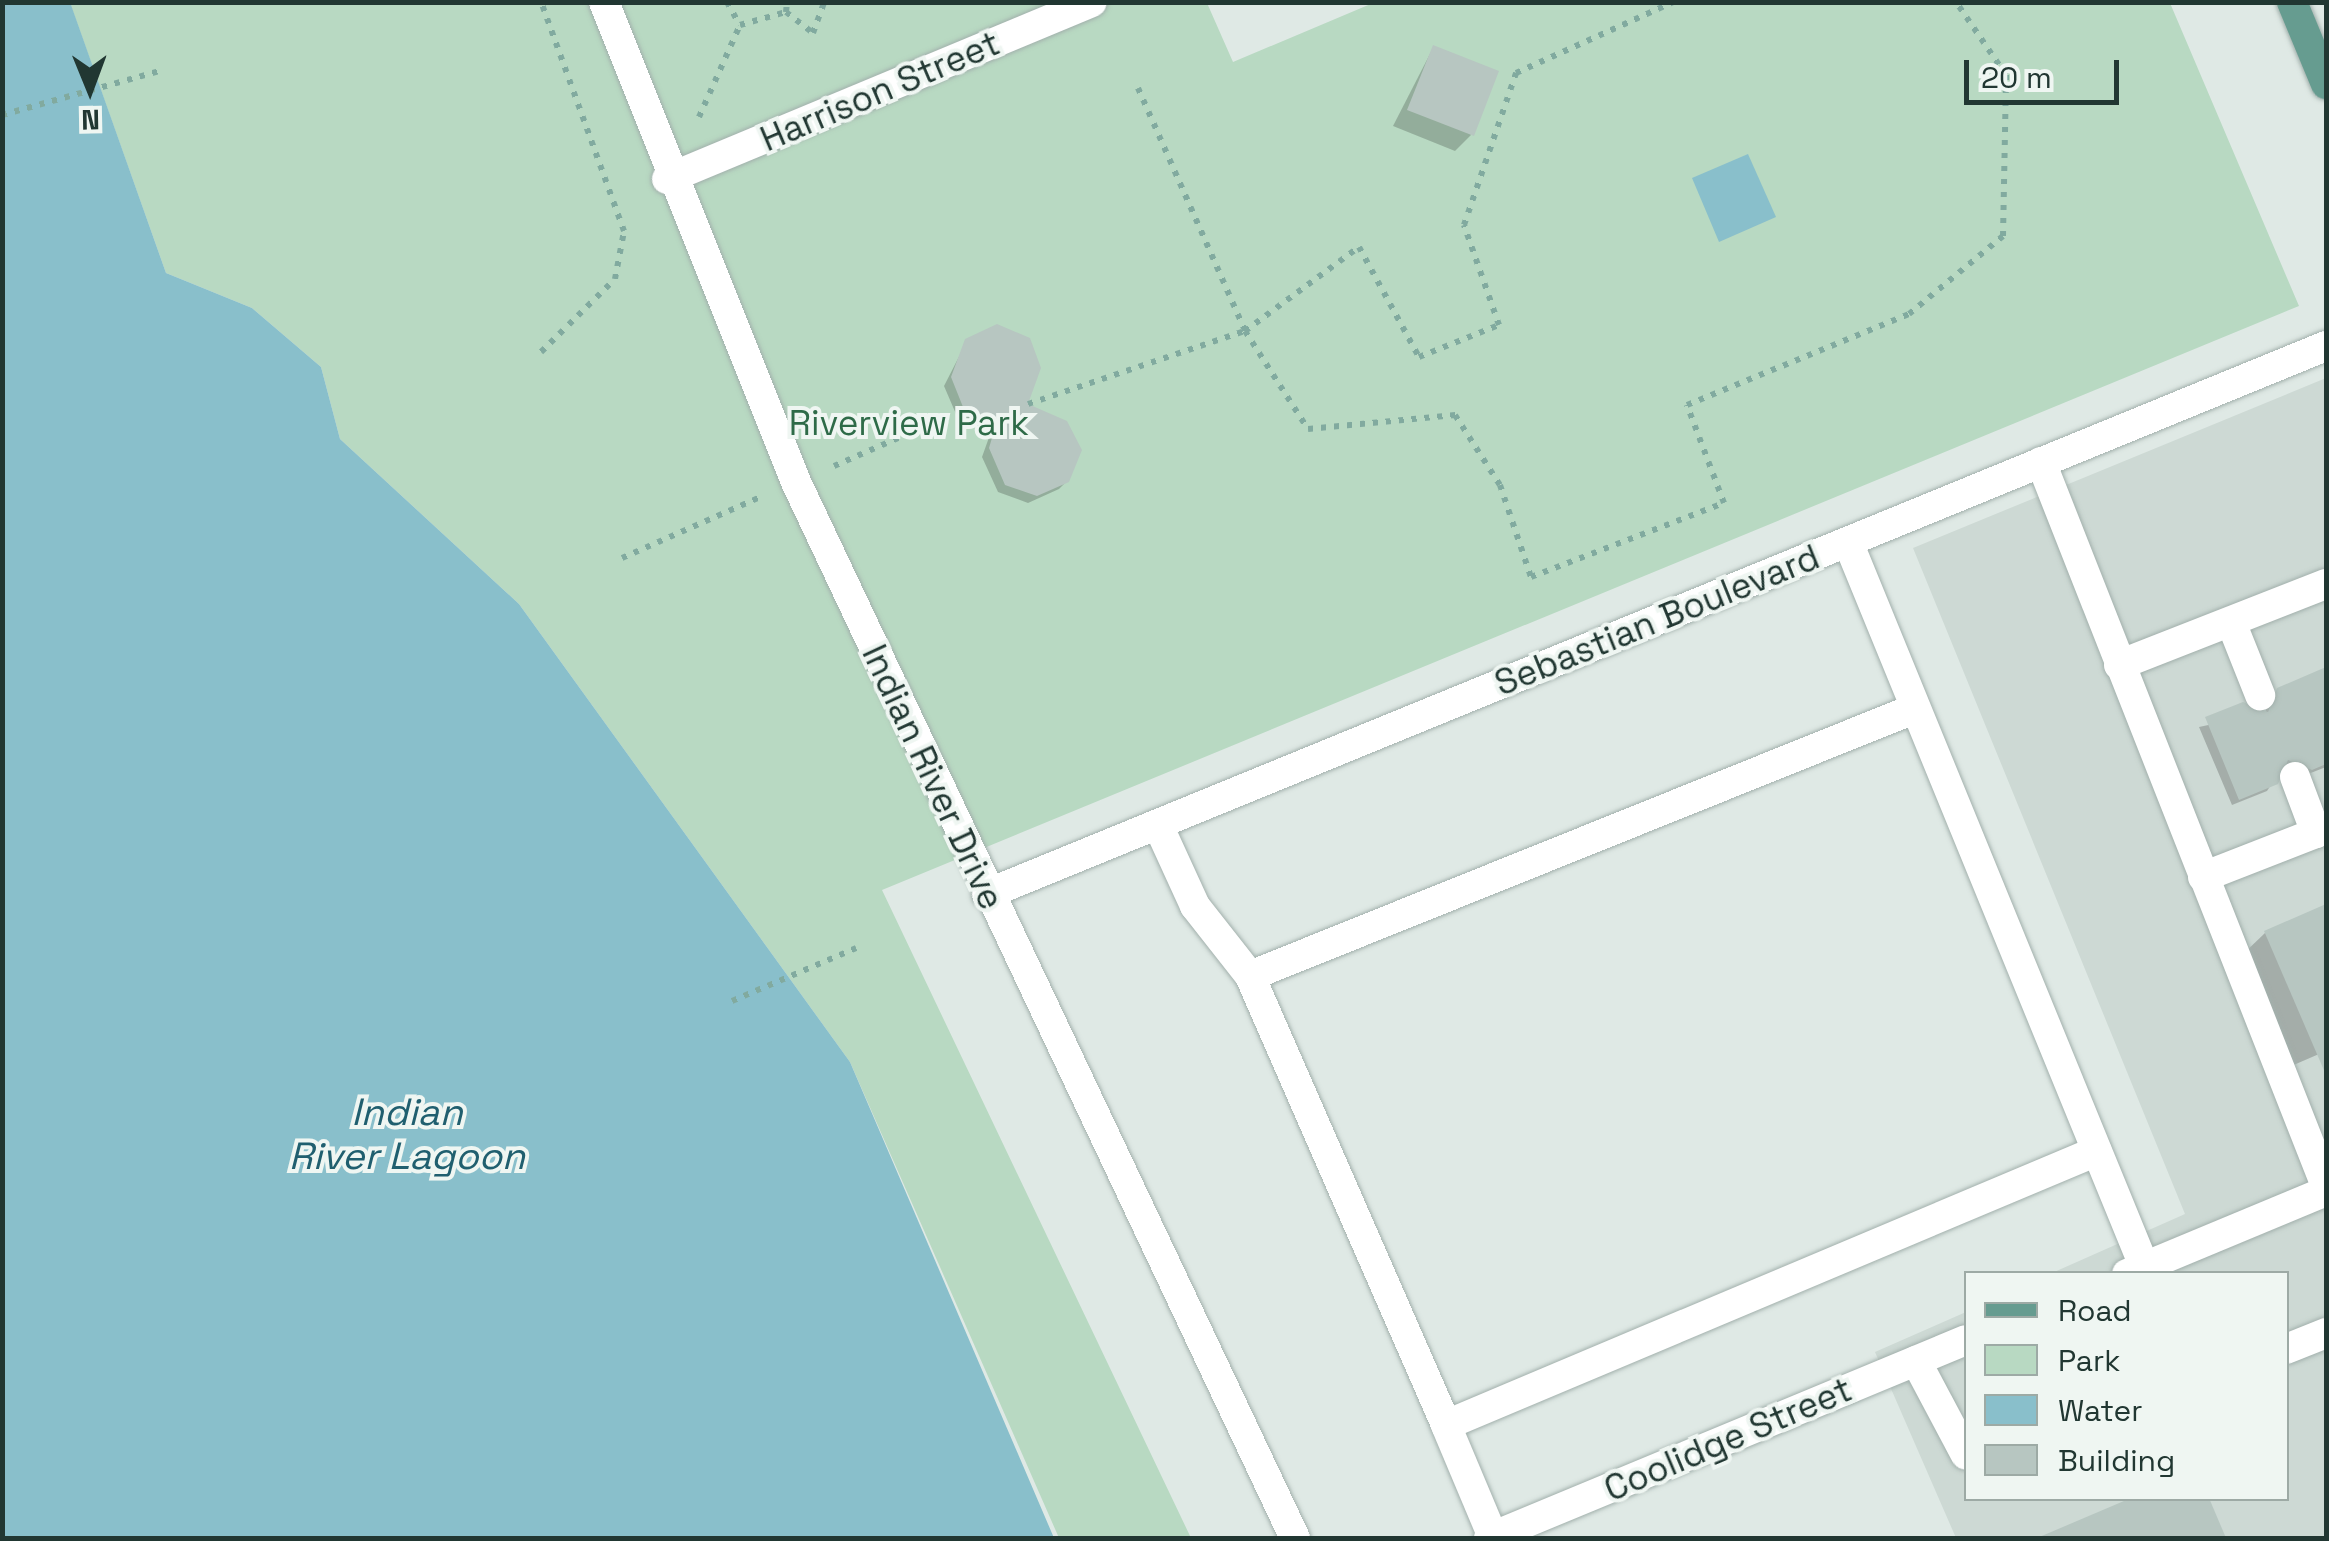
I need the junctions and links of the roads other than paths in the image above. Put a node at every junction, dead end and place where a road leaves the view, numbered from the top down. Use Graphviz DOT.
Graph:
graph roads {
  1 [pos="604,2"];
  2 [pos="1092,2"];
  3 [pos="2292,2"];
  4 [pos="2326,84"];
  5 [pos="667,179"];
  6 [pos="2326,346"];
  7 [pos="2041,462"];
  8 [pos="1848,542"];
  9 [pos="2324,591"];
  10 [pos="2232,622"];
  11 [pos="2119,665"];
  12 [pos="2260,695"];
  13 [pos="1914,709"];
  14 [pos="2295,777"];
  15 [pos="1158,824"];
  16 [pos="2321,831"];
  17 [pos="2203,877"];
  18 [pos="987,894"];
  19 [pos="1250,976"];
  20 [pos="2097,1151"];
  21 [pos="2326,1189"];
  22 [pos="2136,1270"];
  23 [pos="2326,1334"];
  24 [pos="1964,1341"];
  25 [pos="2289,1349"];
  26 [pos="1916,1361"];
  27 [pos="1446,1424"];
  28 [pos="1964,1452"];
  29 [pos="1294,1538"];
  30 [pos="1491,1538"];
  1 -- 5 [label="street, Indian River Drive"];
  2 -- 5 [label="street, Harrison Street"];
  3 -- 4 [label="main road"];
  5 -- 18 [label="street, Indian River Drive"];
  6 -- 7 [label="street, Sebastian Boulevard"];
  7 -- 8 [label="street, Sebastian Boulevard"];
  7 -- 11 [label="street"];
  8 -- 13 [label="street"];
  8 -- 15 [label="street, Sebastian Boulevard"];
  9 -- 10 [label="street"];
  10 -- 11 [label="street"];
  10 -- 12 [label="street"];
  11 -- 17 [label="street"];
  13 -- 19 [label="street"];
  13 -- 20 [label="street"];
  14 -- 16 [label="street"];
  15 -- 18 [label="street, Sebastian Boulevard"];
  15 -- 19 [label="street"];
  16 -- 17 [label="street"];
  17 -- 21 [label="street"];
  18 -- 29 [label="street, Indian River Drive"];
  19 -- 27 [label="street"];
  20 -- 22 [label="street"];
  20 -- 27 [label="street"];
  21 -- 22 [label="street"];
  23 -- 25 [label="street"];
  24 -- 26 [label="street, Coolidge Street"];
  26 -- 28 [label="street"];
  26 -- 30 [label="street, Coolidge Street"];
  27 -- 30 [label="street"];
}
